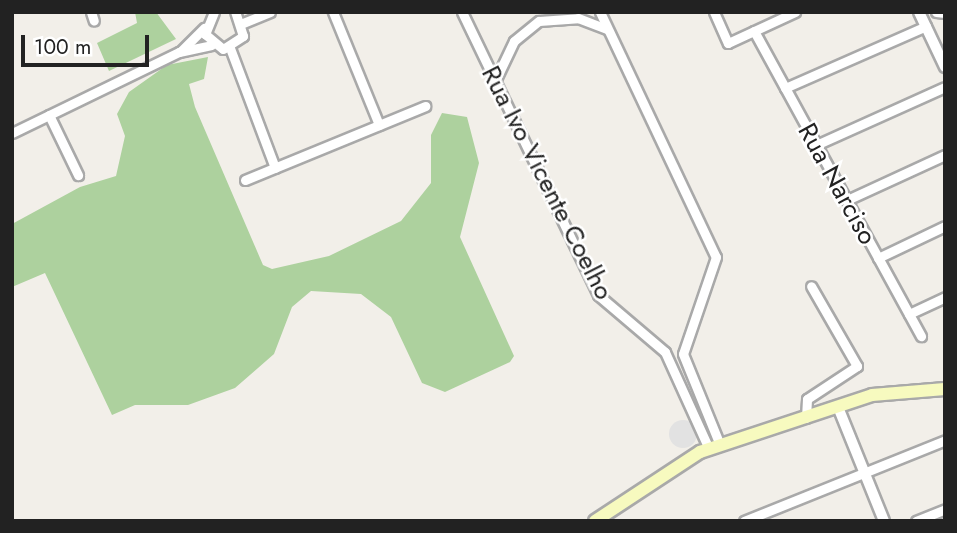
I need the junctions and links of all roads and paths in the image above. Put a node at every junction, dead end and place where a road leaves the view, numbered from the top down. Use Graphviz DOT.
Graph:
graph roads {
  1 [pos="214,12"];
  2 [pos="235,12"];
  3 [pos="270,12"];
  4 [pos="333,12"];
  5 [pos="462,12"];
  6 [pos="600,12"];
  7 [pos="714,12"];
  8 [pos="795,12"];
  9 [pos="919,12"];
  10 [pos="936,12"];
  11 [pos="945,13"];
  12 [pos="243,23"];
  13 [pos="926,26"];
  14 [pos="204,27"];
  15 [pos="608,30"];
  16 [pos="754,31"];
  17 [pos="211,45"];
  18 [pos="230,48"];
  19 [pos="179,52"];
  20 [pos="945,67"];
  21 [pos="495,81"];
  22 [pos="945,87"];
  23 [pos="785,88"];
  24 [pos="425,106"];
  25 [pos="49,115"];
  26 [pos="379,125"];
  27 [pos="12,133"];
  28 [pos="816,145"];
  29 [pos="945,155"];
  30 [pos="275,168"];
  31 [pos="78,175"];
  32 [pos="245,180"];
  33 [pos="846,201"];
  34 [pos="945,226"];
  35 [pos="878,258"];
  36 [pos="811,286"];
  37 [pos="945,297"];
  38 [pos="909,314"];
  39 [pos="921,336"];
  40 [pos="683,345"];
  41 [pos="665,352"];
  42 [pos="945,389"];
  43 [pos="838,407"];
  44 [pos="806,418"];
  45 [pos="945,440"];
  46 [pos="715,447"];
  47 [pos="864,473"];
  48 [pos="945,509"];
  49 [pos="595,521"];
  50 [pos="744,521"];
  51 [pos="884,521"];
  52 [pos="916,521"];
  1 -- 14 [label="street"];
  2 -- 12 [label="street"];
  3 -- 12 [label="street"];
  4 -- 26 [label="street"];
  5 -- 21 [label="street, Rua Ivo Vicente Coelho"];
  6 -- 15 [label="street"];
  7 -- 16 [label="street"];
  8 -- 16 [label="street"];
  9 -- 13 [label="street"];
  10 -- 11 [label="street"];
  12 -- 18 [label="street"];
  13 -- 20 [label="street"];
  13 -- 23 [label="street"];
  14 -- 17 [label="street"];
  14 -- 19 [label="street"];
  15 -- 21 [label="street"];
  15 -- 40 [label="street"];
  16 -- 23 [label="street, Rua Narciso"];
  17 -- 18 [label="street"];
  17 -- 19 [label="street"];
  18 -- 30 [label="street"];
  19 -- 25 [label="street"];
  21 -- 41 [label="street, Rua Ivo Vicente Coelho"];
  22 -- 28 [label="street"];
  23 -- 28 [label="street, Rua Narciso"];
  24 -- 26 [label="street"];
  25 -- 27 [label="street"];
  25 -- 31 [label="street"];
  26 -- 30 [label="street"];
  28 -- 33 [label="street, Rua Narciso"];
  29 -- 33 [label="street"];
  30 -- 32 [label="street"];
  33 -- 35 [label="street, Rua Narciso"];
  34 -- 35 [label="street"];
  35 -- 38 [label="street, Rua Narciso"];
  36 -- 44 [label="street"];
  37 -- 38 [label="street"];
  38 -- 39 [label="street, Rua Narciso"];
  40 -- 41 [label="street"];
  40 -- 46 [label="street"];
  41 -- 46 [label="street, Rua Ivo Vicente Coelho"];
  42 -- 43 [label="main road"];
  43 -- 44 [label="main road"];
  43 -- 47 [label="street"];
  44 -- 46 [label="main road"];
  45 -- 47 [label="street"];
  46 -- 49 [label="main road"];
  47 -- 50 [label="street"];
  47 -- 51 [label="street"];
  48 -- 52 [label="street"];
}
